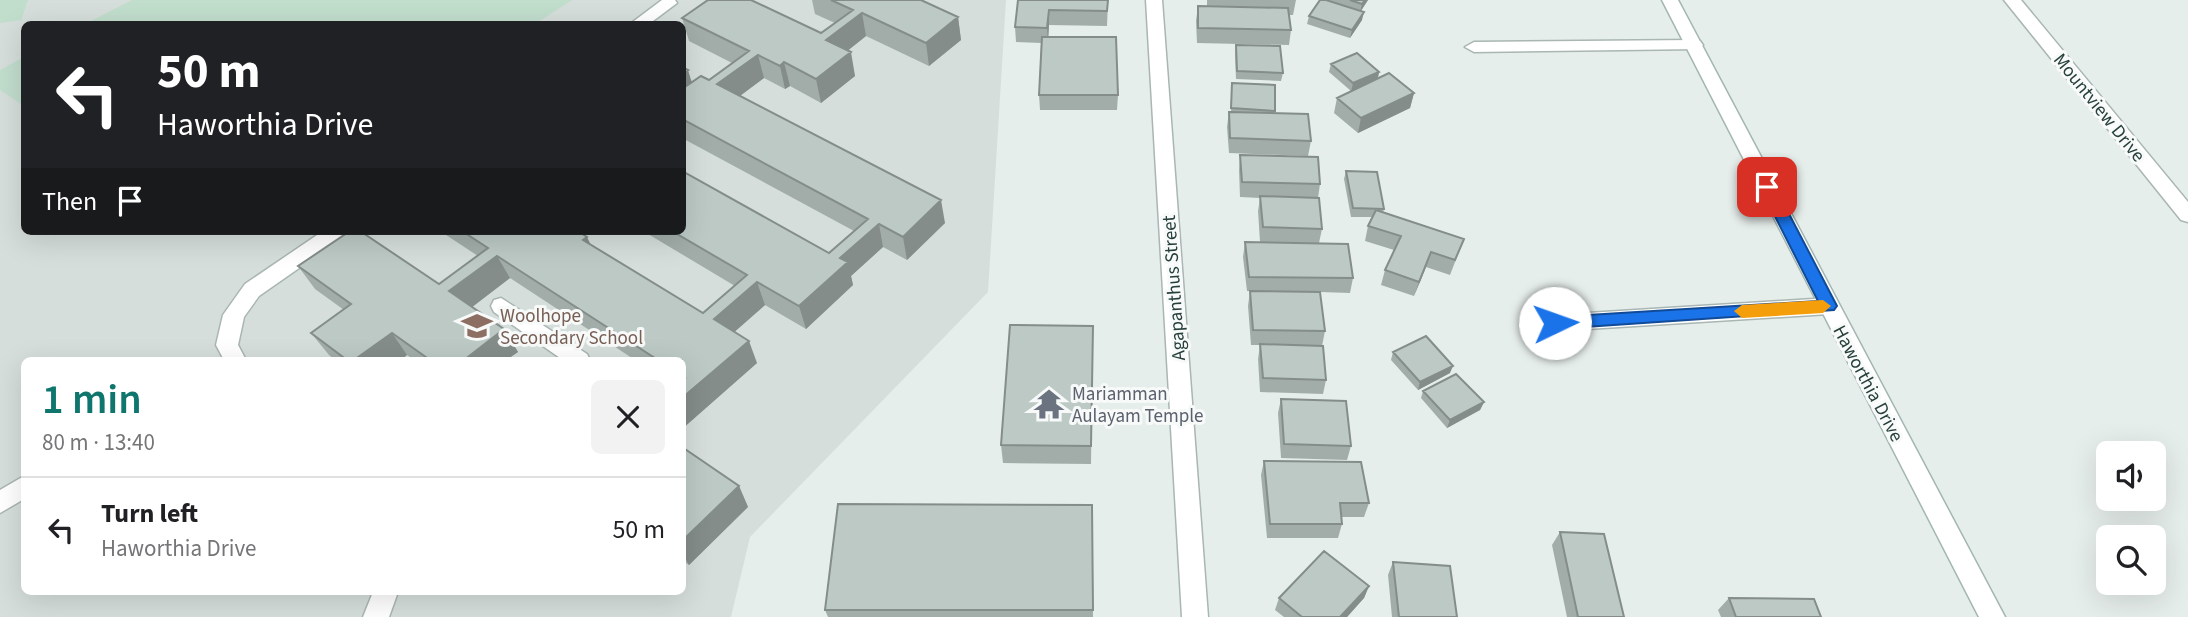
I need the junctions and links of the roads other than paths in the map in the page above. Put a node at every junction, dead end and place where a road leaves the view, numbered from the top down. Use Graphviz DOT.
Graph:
graph roads {
  1 [pos="1154,0"];
  2 [pos="1670,0"];
  3 [pos="2012,0"];
  4 [pos="669,3"];
  5 [pos="642,21"];
  6 [pos="1693,45"];
  7 [pos="1474,47"];
  8 [pos="2188,215"];
  9 [pos="332,235"];
  10 [pos="501,306"];
  11 [pos="1829,306"];
  12 [pos="1555,323"];
  13 [pos="233,357"];
  14 [pos="571,357"];
  15 [pos="21,488"];
  16 [pos="0,503"];
  17 [pos="385,595"];
  18 [pos="376,617"];
  19 [pos="1195,617"];
  20 [pos="1992,617"];
  1 -- 19 [label="street, Agapanthus Street"];
  2 -- 6 [label="street, Haworthia Drive"];
  3 -- 8 [label="street, Mountview Drive"];
  4 -- 5 [label="street"];
  6 -- 7 [label="street"];
  6 -- 11 [label="street, Haworthia Drive"];
  9 -- 13 [label="street"];
  10 -- 14 [label="street"];
  11 -- 12 [label="street"];
  11 -- 20 [label="street, Haworthia Drive"];
  15 -- 16 [label="street"];
  17 -- 18 [label="street"];
}
